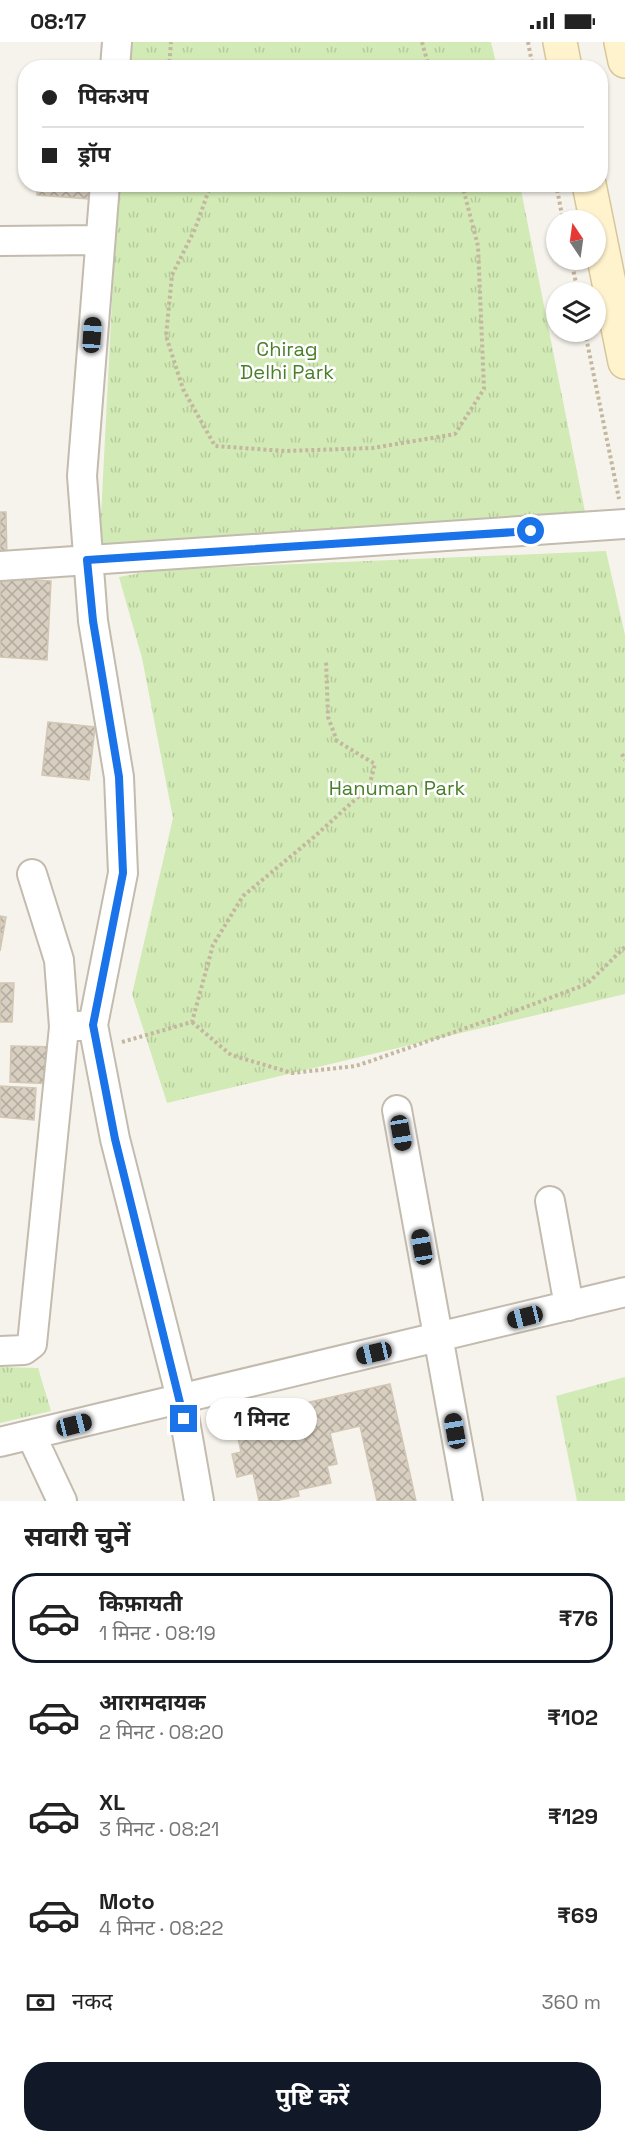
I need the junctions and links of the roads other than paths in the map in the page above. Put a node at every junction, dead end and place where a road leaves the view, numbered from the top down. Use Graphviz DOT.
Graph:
graph roads {
  1 [pos="117,42"];
  2 [pos="560,42"];
  3 [pos="621,42"];
  4 [pos="116,60"];
  5 [pos="563,60"];
  6 [pos="625,61"];
  7 [pos="104,192"];
  8 [pos="591,192"];
  9 [pos="100,240"];
  10 [pos="0,241"];
  11 [pos="625,362"];
  12 [pos="625,524"];
  13 [pos="87,560"];
  14 [pos="0,566"];
  15 [pos="32,874"];
  16 [pos="64,1026"];
  17 [pos="96,1037"];
  18 [pos="397,1110"];
  19 [pos="550,1201"];
  20 [pos="625,1292"];
  21 [pos="568,1306"];
  22 [pos="438,1338"];
  23 [pos="0,1351"];
  24 [pos="180,1398"];
  25 [pos="31,1435"];
  26 [pos="0,1442"];
  27 [pos="62,1501"];
  28 [pos="200,1501"];
  29 [pos="468,1501"];
  1 -- 4 [label="street"];
  2 -- 5 [label="main road"];
  3 -- 6 [label="main road"];
  7 -- 9 [label="street"];
  8 -- 11 [label="main road"];
  9 -- 10 [label="street"];
  9 -- 13 [label="street"];
  12 -- 13 [label="street"];
  13 -- 14 [label="street"];
  13 -- 17 [label="street"];
  15 -- 16 [label="street"];
  16 -- 17 [label="street"];
  16 -- 23 [label="street"];
  17 -- 24 [label="street"];
  18 -- 22 [label="street"];
  19 -- 21 [label="street"];
  20 -- 21 [label="street"];
  21 -- 22 [label="street"];
  22 -- 24 [label="street"];
  22 -- 29 [label="street"];
  24 -- 25 [label="street"];
  24 -- 28 [label="street"];
  25 -- 26 [label="street"];
  25 -- 27 [label="street"];
}
